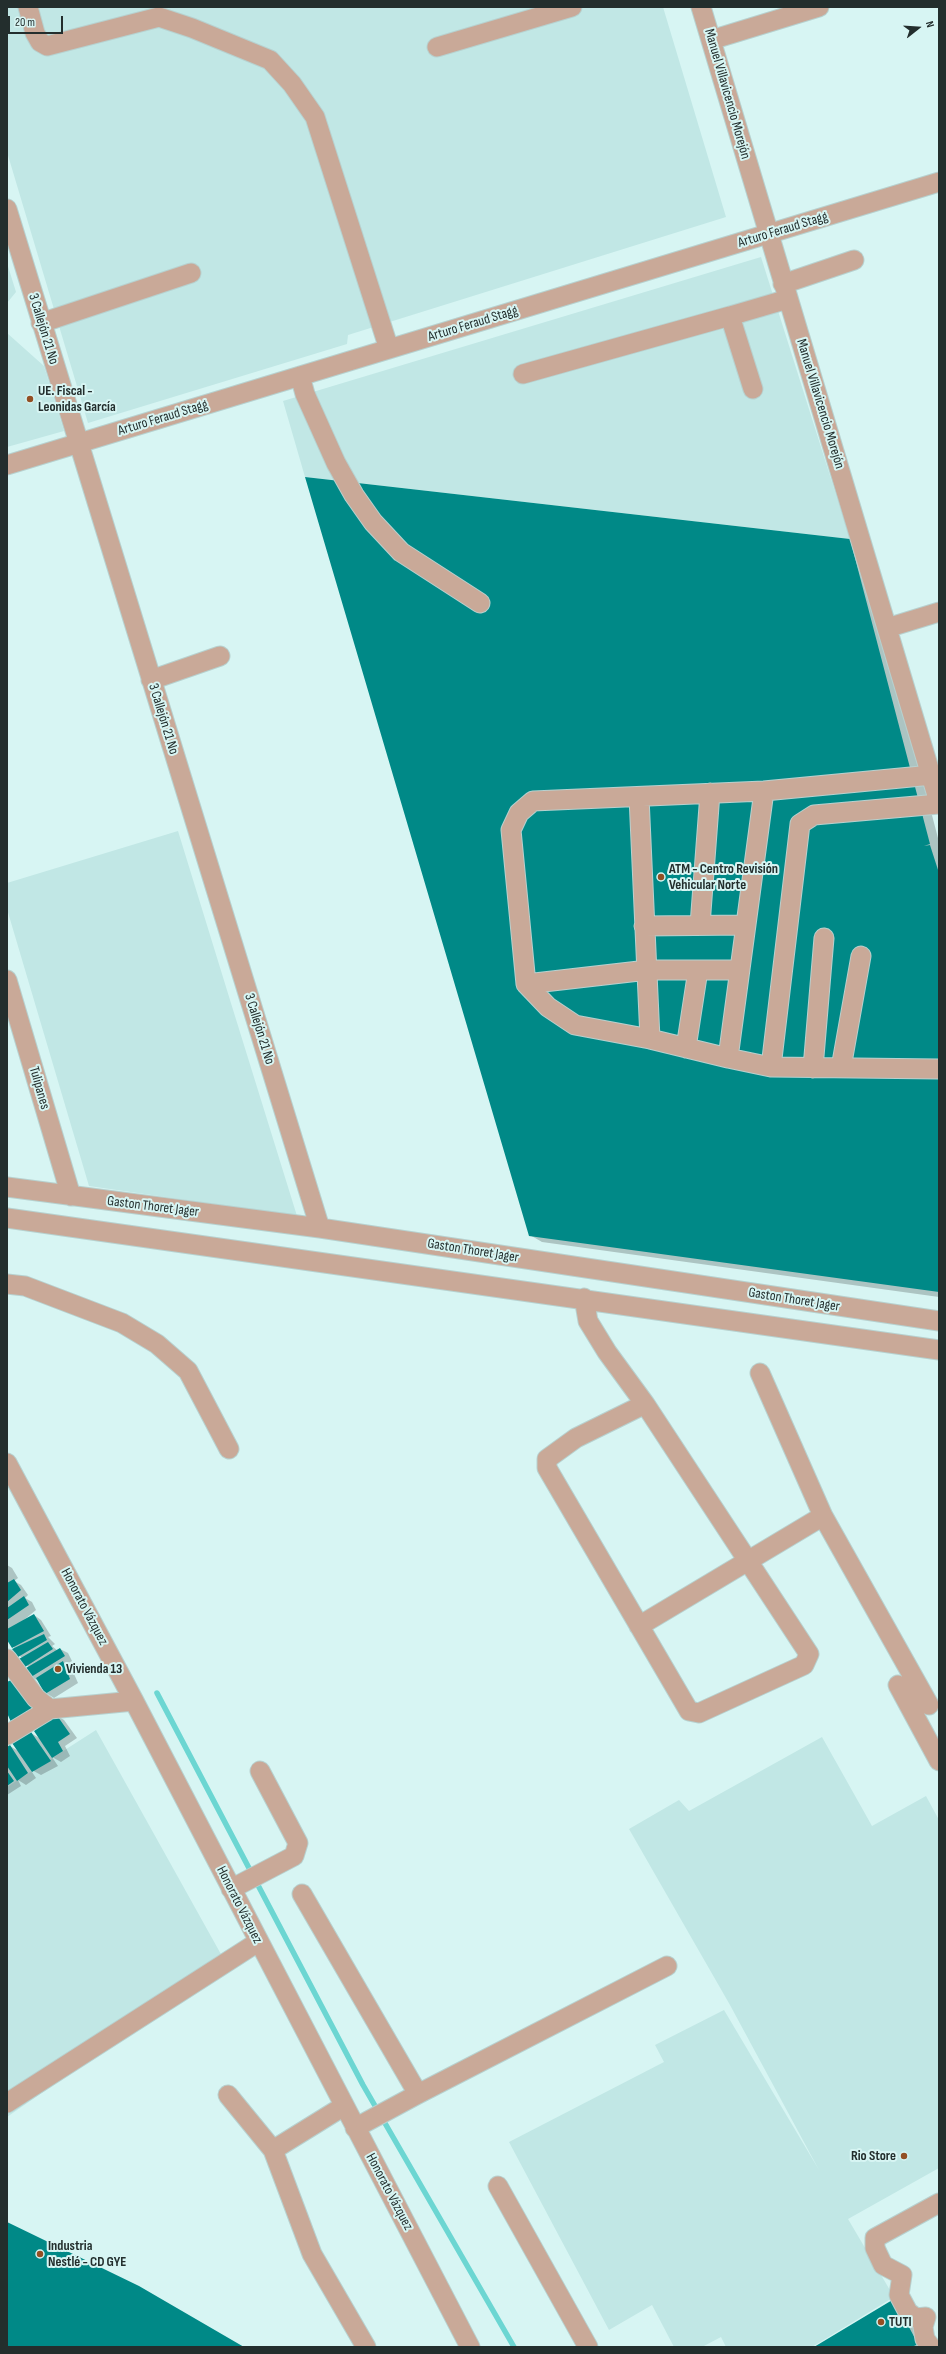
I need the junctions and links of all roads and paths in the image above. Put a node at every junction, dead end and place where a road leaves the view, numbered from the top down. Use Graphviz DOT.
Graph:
graph roads {
  1 [pos="28,7"];
  2 [pos="572,7"];
  3 [pos="701,7"];
  4 [pos="819,7"];
  5 [pos="711,40"];
  6 [pos="437,47"];
  7 [pos="939,182"];
  8 [pos="7,209"];
  9 [pos="768,234"];
  10 [pos="854,260"];
  11 [pos="192,273"];
  12 [pos="786,292"];
  13 [pos="730,316"];
  14 [pos="41,322"];
  15 [pos="389,349"];
  16 [pos="523,374"];
  17 [pos="300,376"];
  18 [pos="752,389"];
  19 [pos="78,444"];
  20 [pos="7,465"];
  21 [pos="480,603"];
  22 [pos="939,612"];
  23 [pos="887,628"];
  24 [pos="220,656"];
  25 [pos="151,680"];
  26 [pos="932,775"];
  27 [pos="764,791"];
  28 [pos="710,794"];
  29 [pos="639,797"];
  30 [pos="939,803"];
  31 [pos="700,925"];
  32 [pos="746,925"];
  33 [pos="644,926"];
  34 [pos="824,938"];
  35 [pos="861,956"];
  36 [pos="648,970"];
  37 [pos="698,970"];
  38 [pos="740,970"];
  39 [pos="7,980"];
  40 [pos="526,984"];
  41 [pos="650,1039"];
  42 [pos="686,1048"];
  43 [pos="728,1058"];
  44 [pos="771,1067"];
  45 [pos="813,1068"];
  46 [pos="841,1068"];
  47 [pos="939,1069"];
  48 [pos="7,1187"];
  49 [pos="71,1196"];
  50 [pos="7,1218"];
  51 [pos="320,1228"];
  52 [pos="7,1284"];
  53 [pos="584,1298"];
  54 [pos="939,1321"];
  55 [pos="939,1350"];
  56 [pos="760,1373"];
  57 [pos="645,1404"];
  58 [pos="230,1449"];
  59 [pos="7,1463"];
  60 [pos="823,1516"];
  61 [pos="746,1561"];
  62 [pos="639,1626"];
  63 [pos="7,1659"];
  64 [pos="898,1684"];
  65 [pos="134,1701"];
  66 [pos="929,1705"];
  67 [pos="50,1709"];
  68 [pos="7,1735"];
  69 [pos="939,1761"];
  70 [pos="260,1771"];
  71 [pos="231,1889"];
  72 [pos="302,1894"];
  73 [pos="258,1942"];
  74 [pos="667,1966"];
  75 [pos="418,2094"];
  76 [pos="228,2095"];
  77 [pos="7,2102"];
  78 [pos="344,2106"];
  79 [pos="355,2128"];
  80 [pos="273,2150"];
  81 [pos="498,2186"];
  82 [pos="939,2203"];
  83 [pos="366,2347"];
  84 [pos="470,2347"];
  85 [pos="588,2347"];
  86 [pos="931,2347"];
  1 -- 15 [label="street"];
  2 -- 6 [label="street"];
  3 -- 5 [label="street, Manuel Villavicencio Morejón"];
  4 -- 5 [label="street"];
  5 -- 9 [label="street, Manuel Villavicencio Morejón"];
  7 -- 9 [label="street, Arturo Feraud Stagg"];
  8 -- 14 [label="street, 3 Callejón 21 No"];
  9 -- 12 [label="street, Manuel Villavicencio Morejón"];
  9 -- 15 [label="street, Arturo Feraud Stagg"];
  10 -- 12 [label="street"];
  11 -- 14 [label="street"];
  12 -- 13 [label="street"];
  12 -- 23 [label="street, Manuel Villavicencio Morejón"];
  13 -- 16 [label="street"];
  13 -- 18 [label="street"];
  14 -- 19 [label="street, 3 Callejón 21 No"];
  15 -- 17 [label="street, Arturo Feraud Stagg"];
  17 -- 19 [label="street, Arturo Feraud Stagg"];
  17 -- 21 [label="street"];
  19 -- 20 [label="street, Arturo Feraud Stagg"];
  19 -- 25 [label="street, 3 Callejón 21 No"];
  22 -- 23 [label="street"];
  23 -- 26 [label="street, Manuel Villavicencio Morejón"];
  24 -- 25 [label="street"];
  25 -- 51 [label="street, 3 Callejón 21 No"];
  26 -- 27 [label="street"];
  26 -- 30 [label="street, Manuel Villavicencio Morejón"];
  27 -- 28 [label="street"];
  27 -- 32 [label="street"];
  28 -- 29 [label="street"];
  28 -- 31 [label="street"];
  29 -- 33 [label="street"];
  29 -- 40 [label="street"];
  30 -- 44 [label="street"];
  31 -- 32 [label="street"];
  31 -- 33 [label="street"];
  32 -- 38 [label="street"];
  33 -- 36 [label="street"];
  34 -- 45 [label="street"];
  35 -- 46 [label="street"];
  36 -- 37 [label="street"];
  36 -- 40 [label="street"];
  36 -- 41 [label="street"];
  37 -- 38 [label="street"];
  37 -- 42 [label="street"];
  38 -- 43 [label="street"];
  39 -- 49 [label="street, Tulipanes"];
  40 -- 41 [label="street"];
  41 -- 42 [label="street"];
  42 -- 43 [label="street"];
  43 -- 44 [label="street"];
  44 -- 45 [label="street"];
  45 -- 46 [label="street"];
  46 -- 47 [label="street"];
  48 -- 49 [label="street, Gaston Thoret Jager"];
  49 -- 51 [label="street, Gaston Thoret Jager"];
  50 -- 53 [label="street, Gaston Thoret Jager"];
  51 -- 54 [label="street, Gaston Thoret Jager"];
  52 -- 58 [label="street"];
  53 -- 55 [label="street, Gaston Thoret Jager"];
  53 -- 57 [label="street"];
  56 -- 60 [label="street"];
  57 -- 61 [label="street"];
  57 -- 62 [label="street"];
  59 -- 65 [label="street, Honorato Vázquez"];
  60 -- 61 [label="street"];
  60 -- 66 [label="street"];
  61 -- 62 [label="street"];
  61 -- 62 [label="street"];
  63 -- 67 [label="street"];
  64 -- 69 [label="street"];
  65 -- 67 [label="street"];
  65 -- 71 [label="street, Honorato Vázquez"];
  67 -- 68 [label="street"];
  70 -- 71 [label="street"];
  71 -- 73 [label="street, Honorato Vázquez"];
  72 -- 75 [label="street"];
  73 -- 77 [label="street"];
  73 -- 78 [label="street, Honorato Vázquez"];
  74 -- 75 [label="street"];
  75 -- 79 [label="street"];
  76 -- 80 [label="street"];
  78 -- 79 [label="street, Honorato Vázquez"];
  78 -- 80 [label="street"];
  79 -- 84 [label="street, Honorato Vázquez"];
  80 -- 83 [label="street"];
  81 -- 85 [label="street"];
  82 -- 86 [label="street"];
}
